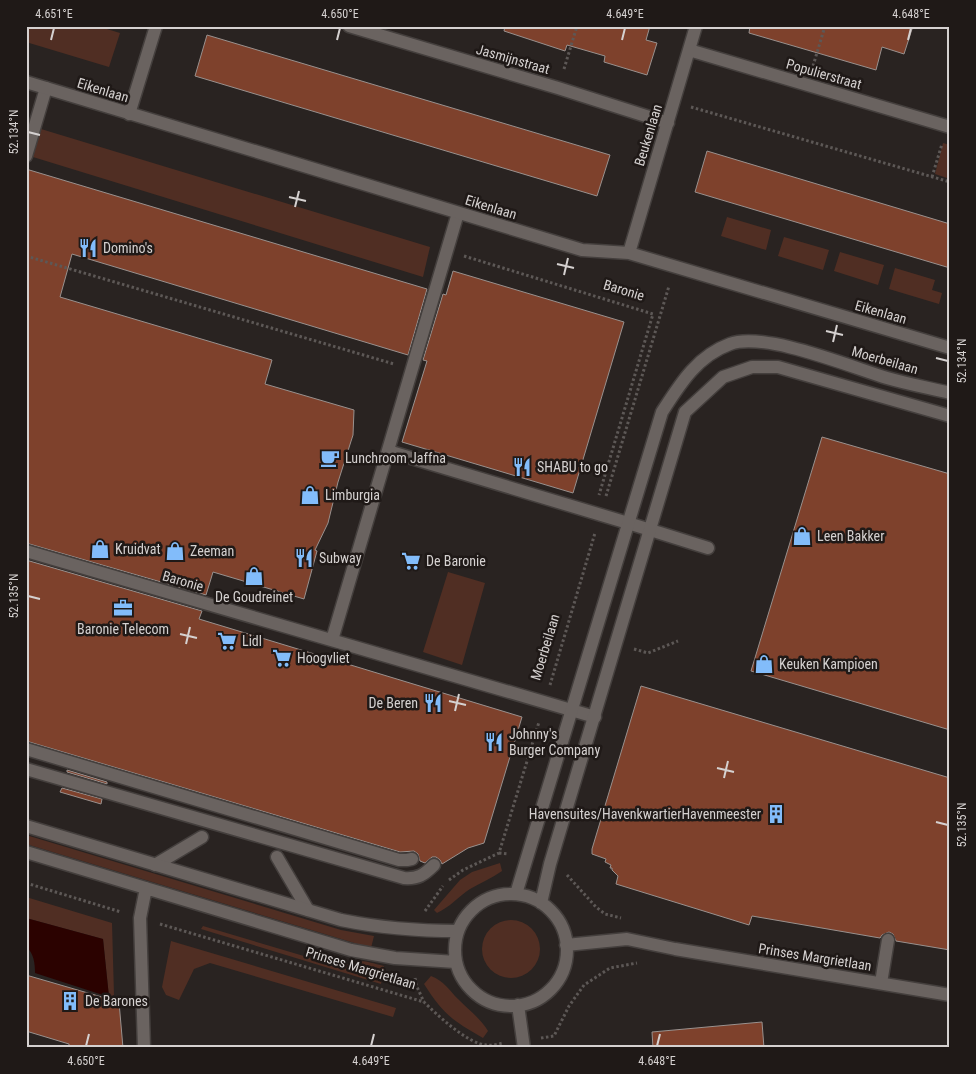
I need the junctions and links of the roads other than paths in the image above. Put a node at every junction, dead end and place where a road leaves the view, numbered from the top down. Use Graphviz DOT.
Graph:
graph roads {
  1 [pos="156,26"];
  2 [pos="349,26"];
  3 [pos="696,26"];
  4 [pos="689,50"];
  5 [pos="26,82"];
  6 [pos="46,88"];
  7 [pos="129,114"];
  8 [pos="668,122"];
  9 [pos="949,123"];
  10 [pos="26,156"];
  11 [pos="458,213"];
  12 [pos="629,253"];
  13 [pos="950,348"];
  14 [pos="950,393"];
  15 [pos="950,416"];
  16 [pos="388,451"];
  17 [pos="628,523"];
  18 [pos="651,530"];
  19 [pos="708,548"];
  20 [pos="26,551"];
  21 [pos="332,640"];
  22 [pos="571,709"];
  23 [pos="595,717"];
  24 [pos="26,749"];
  25 [pos="26,769"];
  26 [pos="236,809"];
  27 [pos="217,825"];
  28 [pos="26,826"];
  29 [pos="202,837"];
  30 [pos="26,852"];
  31 [pos="277,857"];
  32 [pos="412,859"];
  33 [pos="155,865"];
  34 [pos="434,865"];
  35 [pos="146,888"];
  36 [pos="516,894"];
  37 [pos="541,903"];
  38 [pos="308,910"];
  39 [pos="458,931"];
  40 [pos="888,940"];
  41 [pos="566,945"];
  42 [pos="456,962"];
  43 [pos="881,984"];
  44 [pos="950,995"];
  45 [pos="518,1005"];
  46 [pos="524,1044"];
  47 [pos="144,1048"];
  1 -- 7 [label="street"];
  2 -- 8 [label="street, Jasmijnstraat"];
  3 -- 4 [label="street, Beukenlaan"];
  4 -- 8 [label="street, Beukenlaan"];
  4 -- 9 [label="street, Populierstraat"];
  5 -- 6 [label="street, Eikenlaan"];
  6 -- 7 [label="street, Eikenlaan"];
  6 -- 10 [label="street"];
  7 -- 11 [label="street, Eikenlaan"];
  8 -- 12 [label="street, Beukenlaan"];
  11 -- 12 [label="street, Eikenlaan"];
  11 -- 16 [label="street"];
  12 -- 13 [label="street, Eikenlaan"];
  14 -- 17 [label="street, Moerbeilaan"];
  15 -- 18 [label="street"];
  16 -- 17 [label="street"];
  16 -- 21 [label="street"];
  17 -- 18 [label="street"];
  17 -- 22 [label="street, Moerbeilaan"];
  18 -- 19 [label="street"];
  18 -- 23 [label="street"];
  20 -- 21 [label="street, Baronie"];
  21 -- 22 [label="street, Baronie"];
  22 -- 23 [label="street, Baronie"];
  22 -- 36 [label="street, Moerbeilaan"];
  23 -- 37 [label="street"];
  24 -- 26 [label="street"];
  25 -- 27 [label="street"];
  26 -- 27 [label="street"];
  26 -- 32 [label="street"];
  27 -- 34 [label="street"];
  28 -- 33 [label="street"];
  29 -- 33 [label="street"];
  30 -- 35 [label="street, Prinses Margrietlaan"];
  31 -- 38 [label="street"];
  33 -- 38 [label="street"];
  35 -- 42 [label="street, Prinses Margrietlaan"];
  35 -- 47 [label="street"];
  36 -- 37 [label="street"];
  36 -- 39 [label="street"];
  37 -- 41 [label="street"];
  38 -- 39 [label="street"];
  39 -- 42 [label="street"];
  40 -- 43 [label="street"];
  41 -- 43 [label="street, Prinses Margrietlaan"];
  41 -- 45 [label="street"];
  42 -- 45 [label="street"];
  43 -- 44 [label="street, Prinses Margrietlaan"];
  45 -- 46 [label="street"];
}
